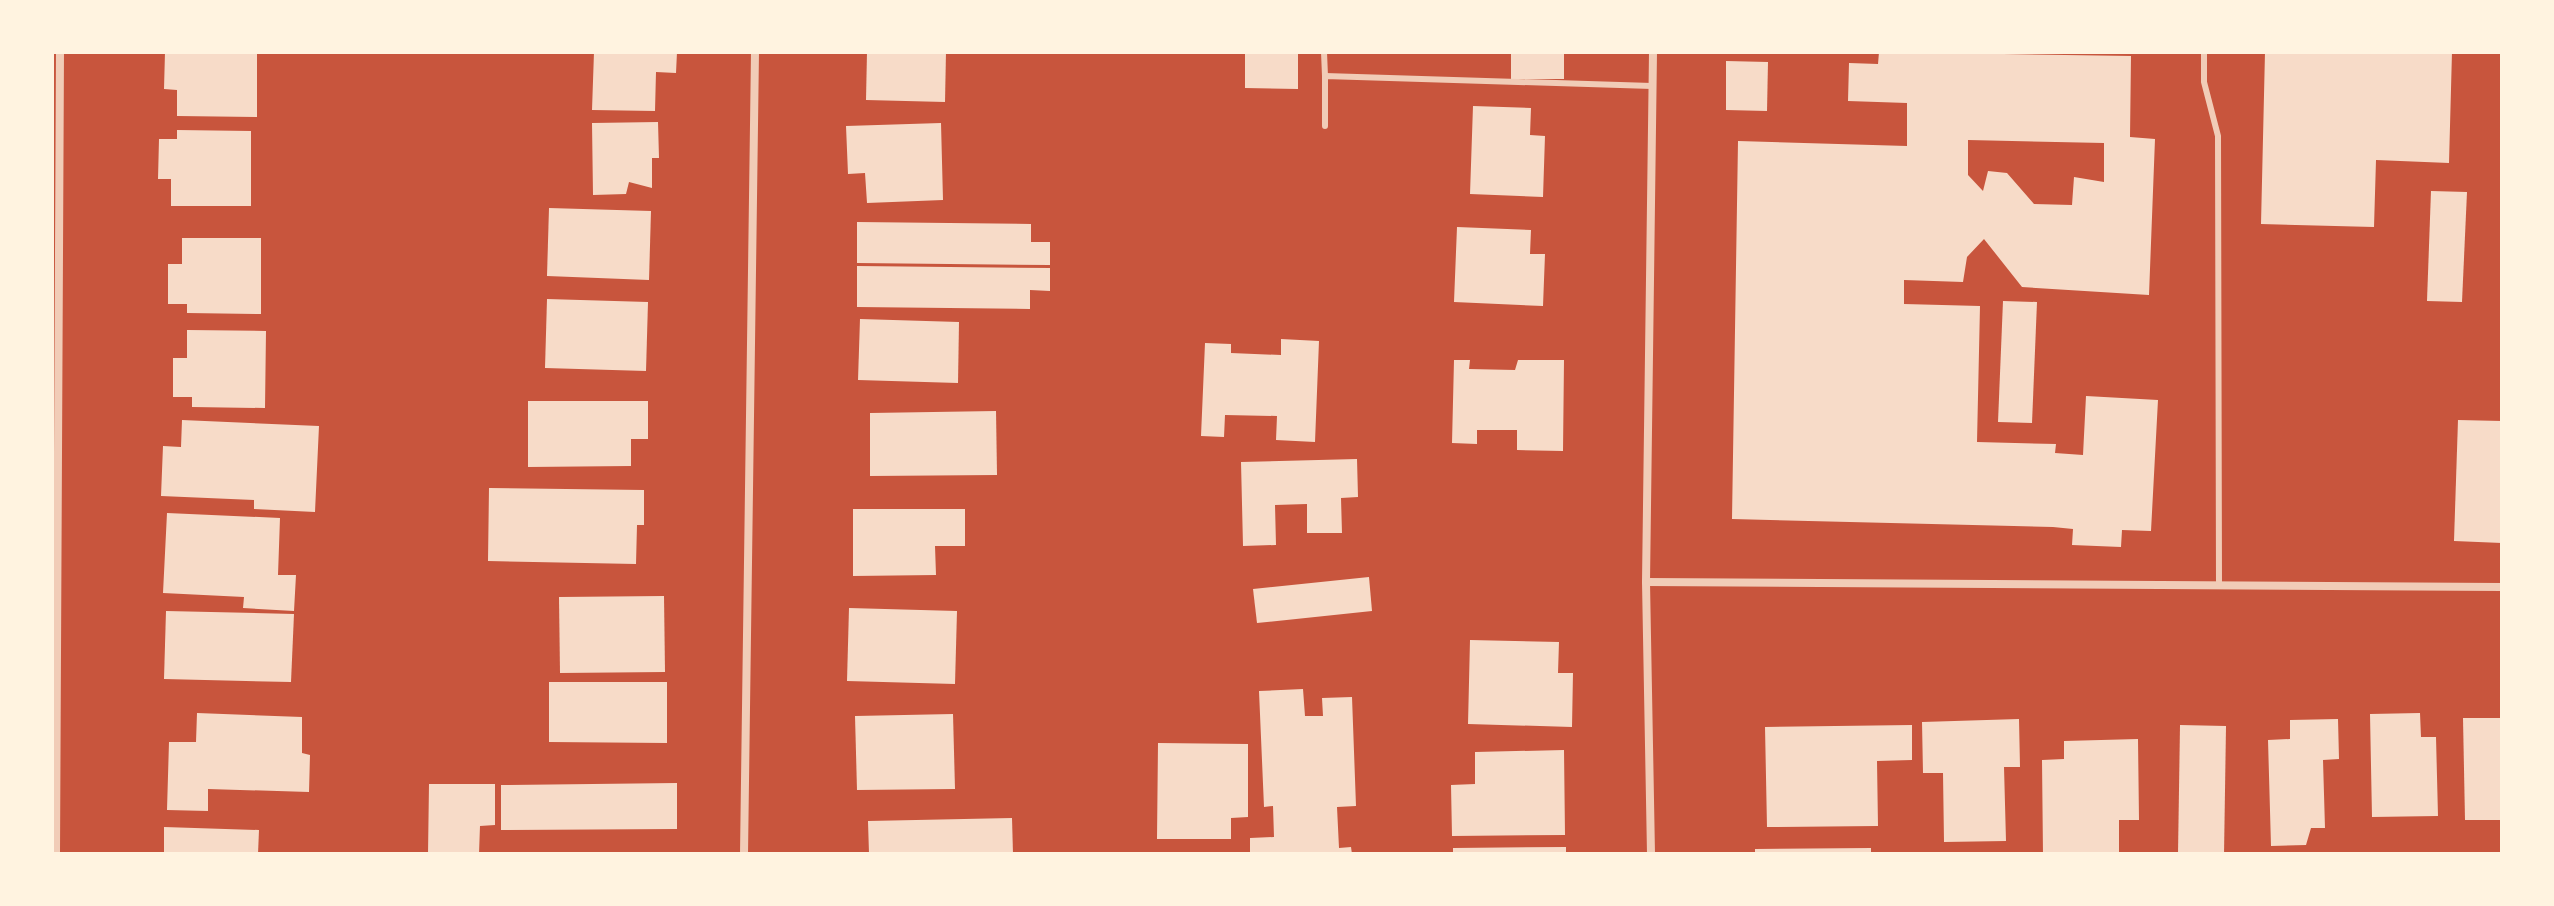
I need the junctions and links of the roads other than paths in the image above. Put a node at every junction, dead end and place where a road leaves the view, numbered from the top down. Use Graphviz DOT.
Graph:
graph roads {
  1 [pos="60,52"];
  2 [pos="755,52"];
  3 [pos="1324,52"];
  4 [pos="1653,52"];
  5 [pos="2204,52"];
  6 [pos="1325,76"];
  7 [pos="1652,86"];
  8 [pos="1325,126"];
  9 [pos="1646,582"];
  10 [pos="2219,586"];
  11 [pos="2502,587"];
  12 [pos="54,665"];
  13 [pos="56,854"];
  14 [pos="744,854"];
  15 [pos="1651,854"];
  1 -- 12 [label="street"];
  2 -- 14 [label="street"];
  3 -- 6 [label="lane"];
  4 -- 7 [label="street"];
  5 -- 10 [label="lane"];
  6 -- 7 [label="lane"];
  6 -- 8 [label="lane"];
  7 -- 9 [label="street"];
  9 -- 10 [label="street"];
  9 -- 15 [label="street"];
  10 -- 11 [label="street"];
  12 -- 13 [label="street"];
}
